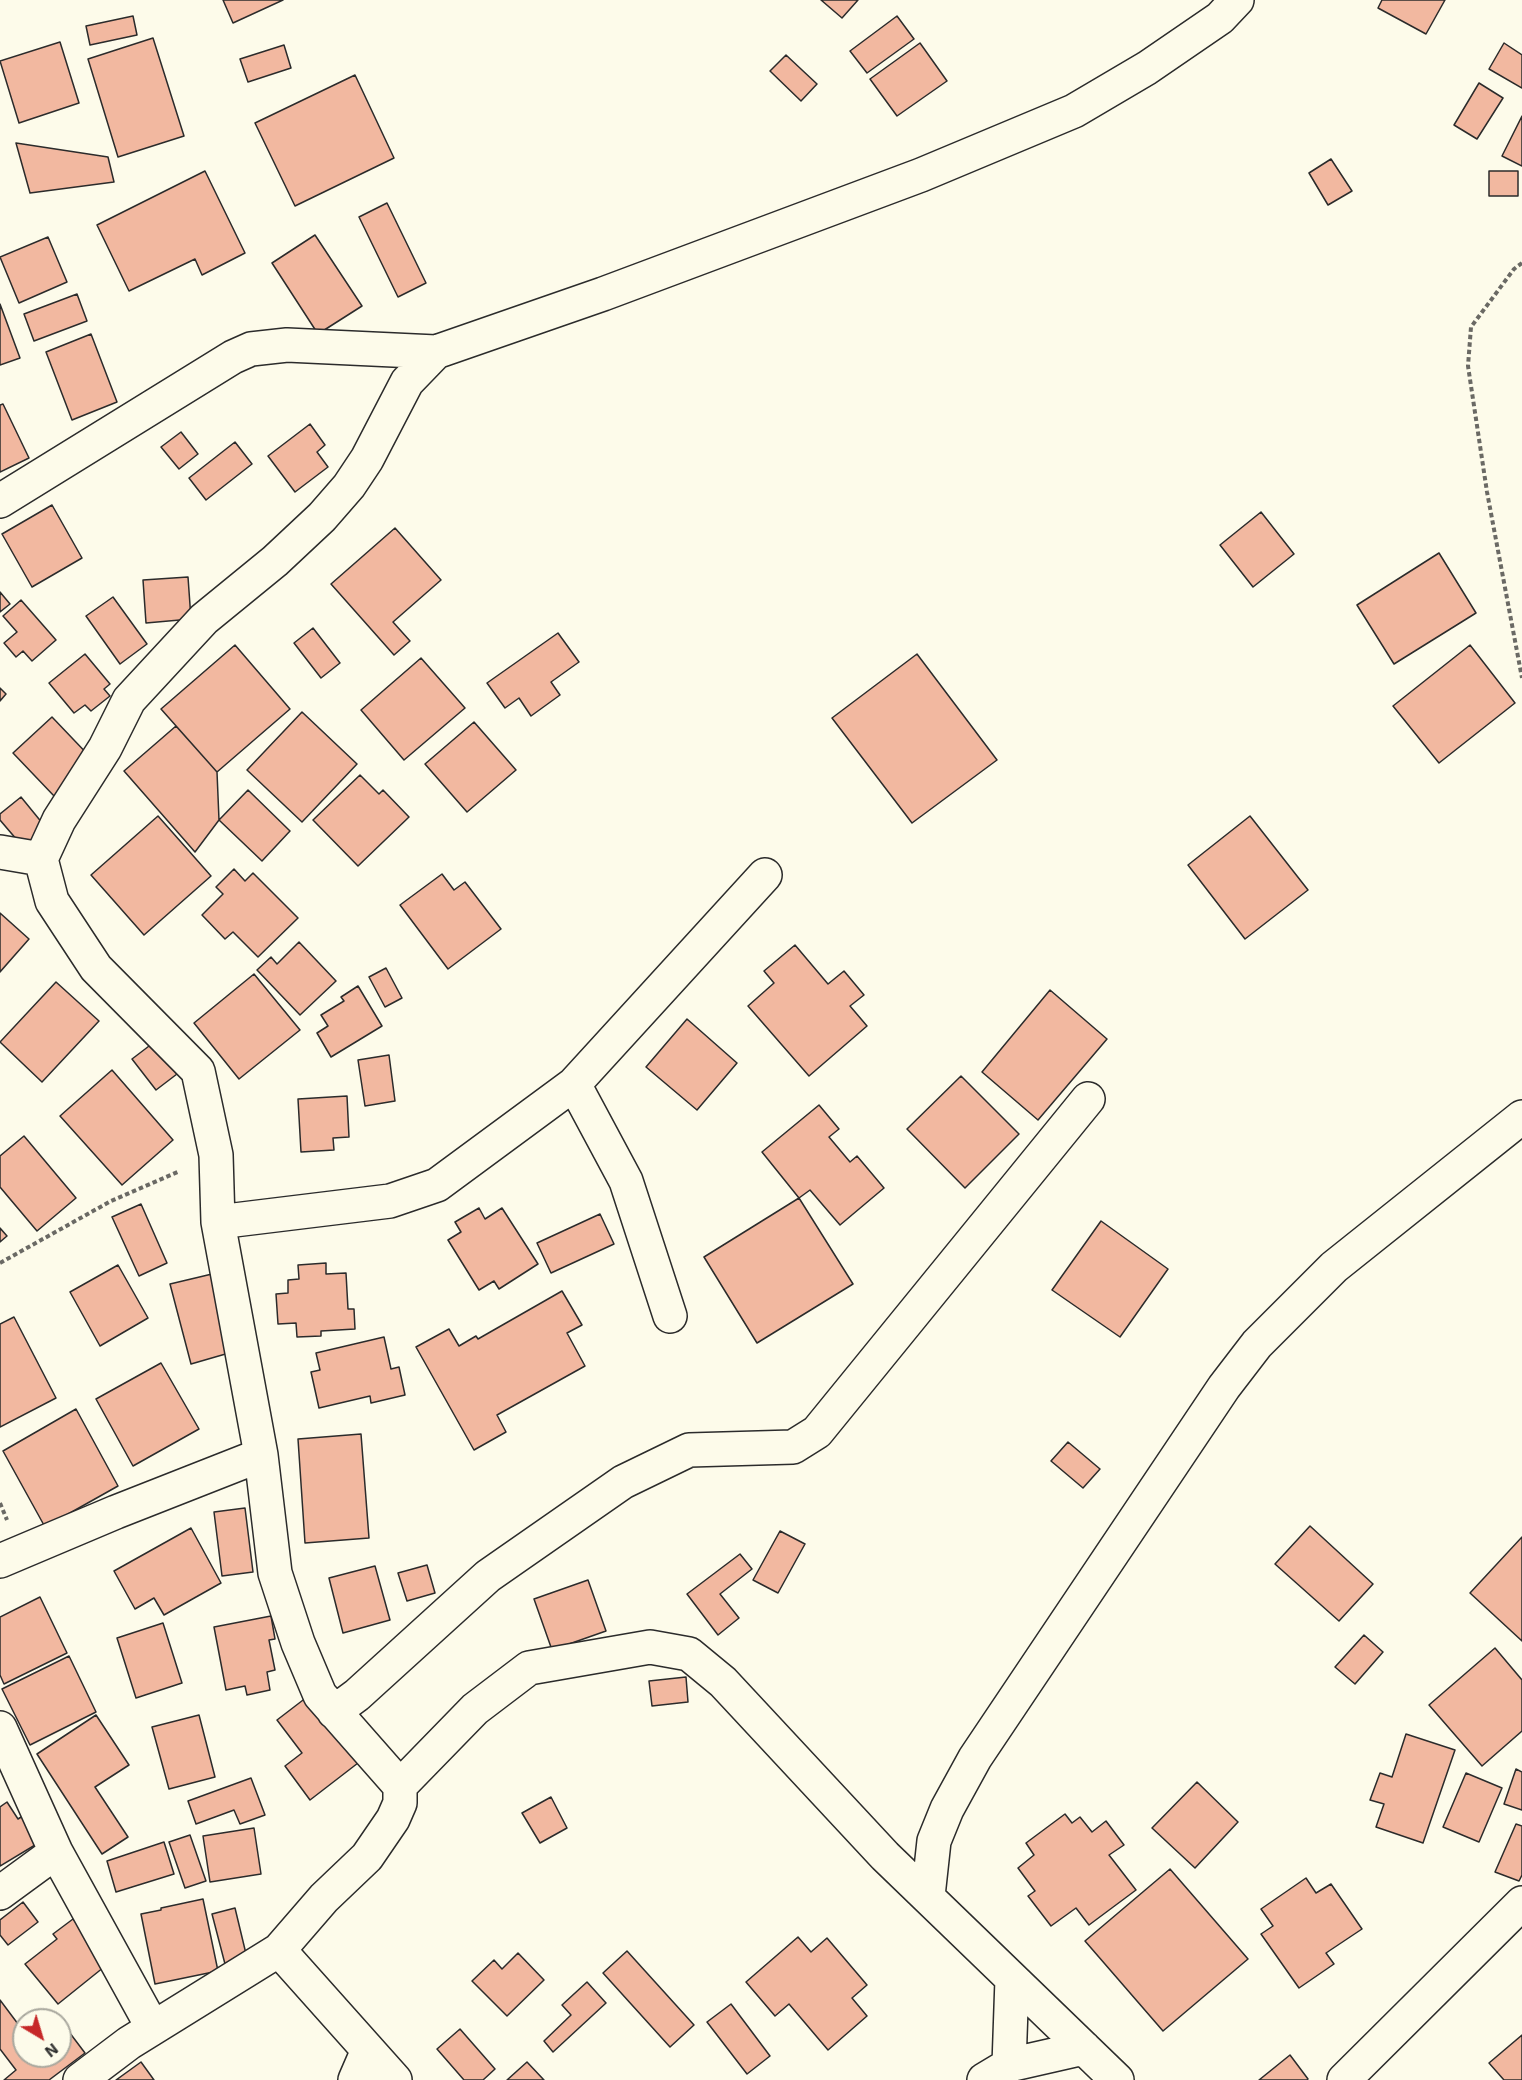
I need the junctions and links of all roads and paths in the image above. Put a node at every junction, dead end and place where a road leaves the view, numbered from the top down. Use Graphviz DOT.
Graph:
graph roads {
  1 [pos="1236,0"];
  2 [pos="1522,263"];
  3 [pos="436,352"];
  4 [pos="0,501"];
  5 [pos="1522,678"];
  6 [pos="0,852"];
  7 [pos="41,859"];
  8 [pos="765,875"];
  9 [pos="574,1083"];
  10 [pos="1088,1099"];
  11 [pos="1522,1117"];
  12 [pos="216,1155"];
  13 [pos="218,1222"];
  14 [pos="0,1263"];
  15 [pos="670,1316"];
  16 [pos="261,1455"];
  17 [pos="0,1561"];
  18 [pos="334,1712"];
  19 [pos="0,1728"];
  20 [pos="400,1786"];
  21 [pos="56,1852"];
  22 [pos="0,1893"];
  23 [pos="927,1896"];
  24 [pos="1522,1903"];
  25 [pos="279,1950"];
  26 [pos="1012,1979"];
  27 [pos="153,2028"];
  28 [pos="1084,2048"];
  29 [pos="368,2050"];
  30 [pos="997,2072"];
  31 [pos="80,2080"];
  32 [pos="355,2080"];
  33 [pos="395,2080"];
  34 [pos="1117,2080"];
  35 [pos="1344,2080"];
  1 -- 3 [label="street"];
  2 -- 5 [label="path"];
  3 -- 4 [label="street"];
  3 -- 7 [label="street"];
  6 -- 7 [label="street"];
  7 -- 12 [label="street"];
  8 -- 9 [label="street"];
  9 -- 13 [label="street"];
  9 -- 15 [label="street"];
  10 -- 18 [label="street"];
  11 -- 23 [label="street"];
  12 -- 13 [label="street"];
  12 -- 14 [label="path"];
  13 -- 16 [label="street"];
  16 -- 17 [label="street"];
  16 -- 18 [label="street"];
  18 -- 20 [label="street"];
  19 -- 21 [label="street"];
  20 -- 23 [label="street"];
  20 -- 25 [label="street"];
  21 -- 22 [label="street"];
  21 -- 27 [label="street"];
  23 -- 26 [label="street"];
  24 -- 35 [label="street"];
  25 -- 27 [label="street"];
  25 -- 29 [label="street"];
  26 -- 28 [label="street"];
  26 -- 30 [label="street"];
  27 -- 31 [label="street"];
  28 -- 30 [label="street"];
  28 -- 34 [label="street"];
  29 -- 32 [label="street"];
  29 -- 33 [label="street"];
}
